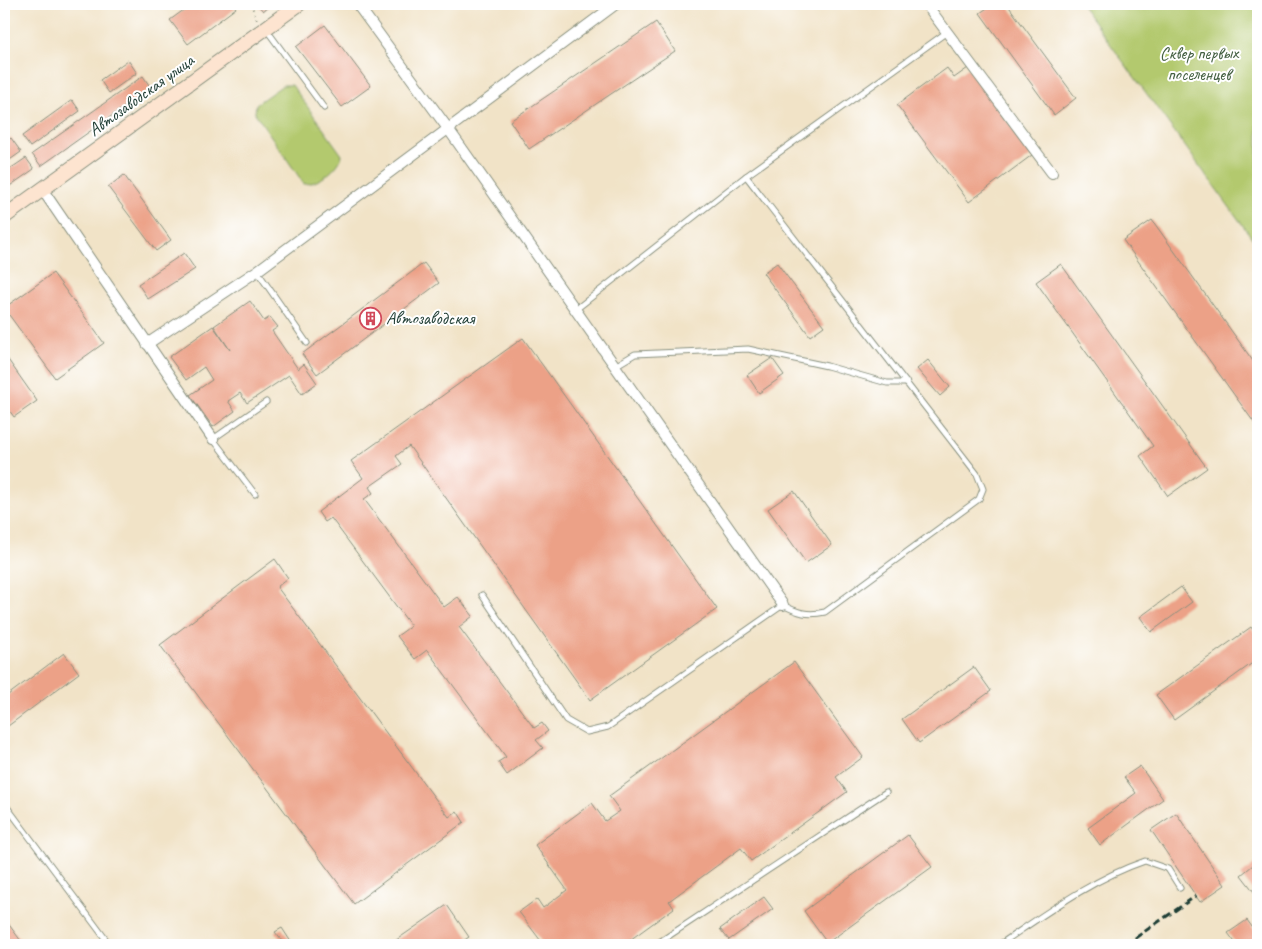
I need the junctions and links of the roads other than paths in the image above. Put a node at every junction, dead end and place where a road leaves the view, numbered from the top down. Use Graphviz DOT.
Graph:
graph roads {
  1 [pos="299,4"];
  2 [pos="357,4"];
  3 [pos="616,4"];
  4 [pos="926,4"];
  5 [pos="263,30"];
  6 [pos="947,32"];
  7 [pos="324,108"];
  8 [pos="449,130"];
  9 [pos="1052,173"];
  10 [pos="746,176"];
  11 [pos="42,189"];
  12 [pos="4,217"];
  13 [pos="257,271"];
  14 [pos="575,310"];
  15 [pos="307,343"];
  16 [pos="147,344"];
  17 [pos="614,367"];
  18 [pos="906,383"];
  19 [pos="266,402"];
  20 [pos="212,439"];
  21 [pos="255,494"];
  22 [pos="482,595"];
  23 [pos="783,605"];
  24 [pos="886,792"];
  25 [pos="4,803"];
  26 [pos="1180,888"];
  27 [pos="110,945"];
  28 [pos="655,945"];
  29 [pos="999,945"];
  1 -- 5 [label="street, Автозаводская улица"];
  2 -- 8 [label="street"];
  3 -- 8 [label="street"];
  4 -- 6 [label="street"];
  5 -- 7 [label="lane"];
  5 -- 11 [label="street, Автозаводская улица"];
  6 -- 9 [label="street"];
  6 -- 10 [label="lane"];
  8 -- 13 [label="street"];
  8 -- 14 [label="street"];
  10 -- 14 [label="lane"];
  10 -- 18 [label="lane"];
  11 -- 12 [label="street, Автозаводская улица"];
  11 -- 16 [label="street"];
  13 -- 15 [label="lane"];
  13 -- 16 [label="street"];
  14 -- 17 [label="street"];
  16 -- 20 [label="street"];
  17 -- 18 [label="lane"];
  17 -- 23 [label="street"];
  18 -- 23 [label="lane"];
  19 -- 20 [label="lane"];
  20 -- 21 [label="lane"];
  22 -- 23 [label="lane"];
  24 -- 28 [label="lane"];
  25 -- 27 [label="lane"];
  26 -- 29 [label="lane"];
}
